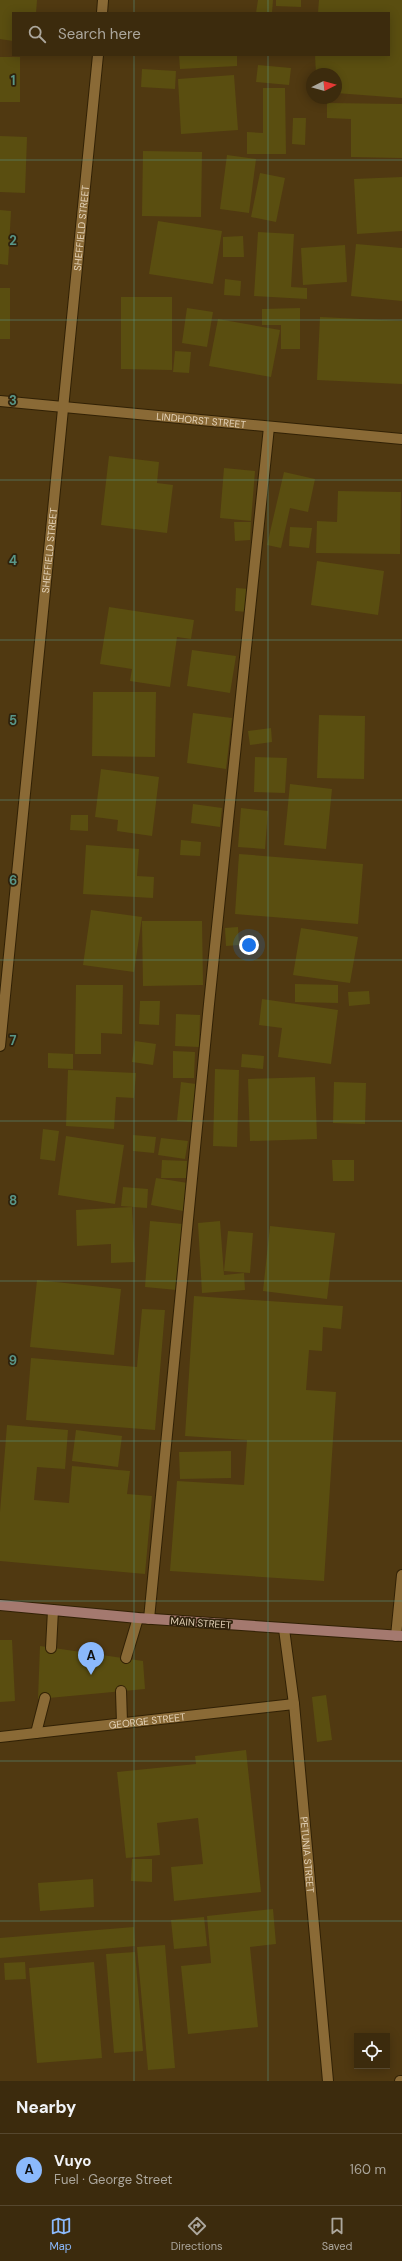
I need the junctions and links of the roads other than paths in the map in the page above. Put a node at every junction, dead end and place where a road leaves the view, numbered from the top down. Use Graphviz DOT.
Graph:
graph roads {
  1 [pos="103,0"];
  2 [pos="102,12"];
  3 [pos="98,56"];
  4 [pos="0,401"];
  5 [pos="62,407"];
  6 [pos="269,427"];
  7 [pos="402,439"];
  8 [pos="0,1046"];
  9 [pos="402,1575"];
  10 [pos="0,1605"];
  11 [pos="53,1610"];
  12 [pos="138,1618"];
  13 [pos="149,1619"];
  14 [pos="284,1629"];
  15 [pos="399,1636"];
  16 [pos="51,1648"];
  17 [pos="126,1658"];
  18 [pos="122,1691"];
  19 [pos="45,1698"];
  20 [pos="294,1704"];
  21 [pos="122,1723"];
  22 [pos="36,1733"];
  23 [pos="0,1737"];
  24 [pos="328,2081"];
  1 -- 2 [label="street"];
  3 -- 5 [label="street, SHEFFIELD STREET"];
  4 -- 5 [label="street, LINDHORST STREET"];
  5 -- 6 [label="street, LINDHORST STREET"];
  5 -- 8 [label="street, SHEFFIELD STREET"];
  6 -- 7 [label="street, LINDHORST STREET"];
  6 -- 13 [label="street"];
  9 -- 15 [label="street"];
  10 -- 11 [label="main road, MAIN STREET"];
  11 -- 12 [label="main road, MAIN STREET"];
  11 -- 16 [label="street"];
  12 -- 13 [label="main road, MAIN STREET"];
  12 -- 17 [label="street"];
  13 -- 14 [label="main road, MAIN STREET"];
  14 -- 15 [label="main road, MAIN STREET"];
  14 -- 20 [label="street, PETUNIA STREET"];
  18 -- 21 [label="street"];
  19 -- 22 [label="street"];
  20 -- 21 [label="street, GEORGE STREET"];
  20 -- 24 [label="street, PETUNIA STREET"];
  21 -- 22 [label="street, GEORGE STREET"];
  22 -- 23 [label="street, GEORGE STREET"];
}
